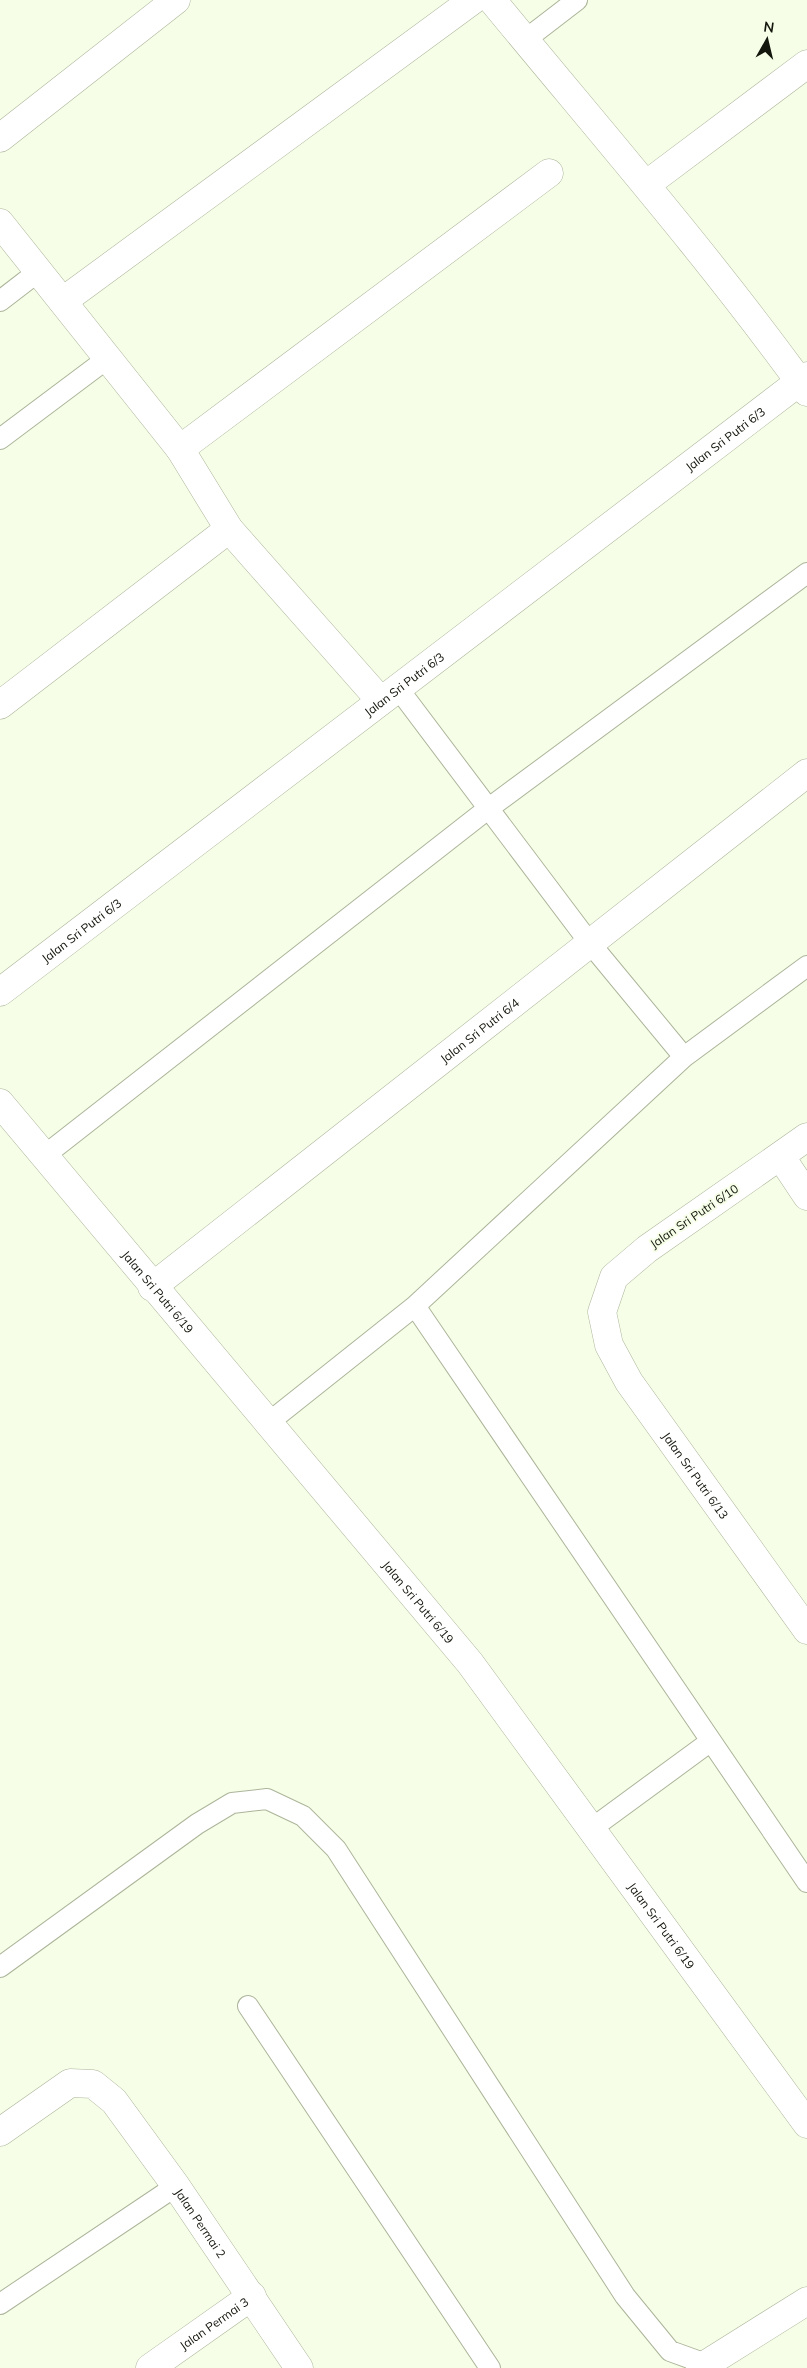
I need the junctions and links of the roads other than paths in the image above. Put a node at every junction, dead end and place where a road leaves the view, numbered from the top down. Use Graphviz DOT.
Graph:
graph roads {
  1 [pos="176,0"];
  2 [pos="472,0"];
  3 [pos="492,0"];
  4 [pos="577,0"];
  5 [pos="525,40"];
  6 [pos="807,64"];
  7 [pos="0,138"];
  8 [pos="549,173"];
  9 [pos="646,184"];
  10 [pos="0,223"];
  11 [pos="38,271"];
  12 [pos="0,301"];
  13 [pos="63,301"];
  14 [pos="108,358"];
  15 [pos="805,383"];
  16 [pos="0,439"];
  17 [pos="180,448"];
  18 [pos="229,529"];
  19 [pos="807,573"];
  20 [pos="389,694"];
  21 [pos="0,705"];
  22 [pos="807,772"];
  23 [pos="489,808"];
  24 [pos="589,942"];
  25 [pos="807,966"];
  26 [pos="0,992"];
  27 [pos="684,1057"];
  28 [pos="0,1103"];
  29 [pos="807,1137"];
  30 [pos="44,1156"];
  31 [pos="781,1157"];
  32 [pos="807,1196"];
  33 [pos="152,1287"];
  34 [pos="415,1306"];
  35 [pos="602,1312"];
  36 [pos="268,1423"];
  37 [pos="807,1630"];
  38 [pos="711,1741"];
  39 [pos="592,1830"];
  40 [pos="807,1882"];
  41 [pos="0,1967"];
  42 [pos="248,2006"];
  43 [pos="807,2124"];
  44 [pos="0,2132"];
  45 [pos="176,2186"];
  46 [pos="252,2296"];
  47 [pos="0,2304"];
  48 [pos="803,2307"];
  49 [pos="703,2366"];
  50 [pos="150,2368"];
  51 [pos="299,2368"];
  52 [pos="490,2368"];
  1 -- 7 [label="street"];
  2 -- 13 [label="street"];
  3 -- 5 [label="street"];
  4 -- 5 [label="lane"];
  5 -- 9 [label="street"];
  6 -- 9 [label="street"];
  8 -- 17 [label="street"];
  9 -- 15 [label="street"];
  10 -- 11 [label="street"];
  11 -- 12 [label="lane"];
  11 -- 13 [label="street"];
  13 -- 14 [label="street"];
  14 -- 16 [label="lane"];
  14 -- 17 [label="street"];
  15 -- 20 [label="street, Jalan Sri Putri 6/3"];
  17 -- 18 [label="street"];
  18 -- 20 [label="street"];
  18 -- 21 [label="street"];
  19 -- 23 [label="lane"];
  20 -- 23 [label="lane"];
  20 -- 26 [label="street, Jalan Sri Putri 6/3"];
  22 -- 24 [label="street, Jalan Sri Putri 6/4"];
  23 -- 24 [label="lane"];
  23 -- 30 [label="lane"];
  24 -- 27 [label="lane"];
  24 -- 33 [label="street, Jalan Sri Putri 6/4"];
  25 -- 27 [label="lane"];
  27 -- 34 [label="lane"];
  28 -- 30 [label="street, Jalan Sri Putri 6/19"];
  29 -- 31 [label="street, Jalan Sri Putri 6/10"];
  30 -- 33 [label="street, Jalan Sri Putri 6/19"];
  31 -- 32 [label="street"];
  31 -- 35 [label="street, Jalan Sri Putri 6/10"];
  33 -- 36 [label="street, Jalan Sri Putri 6/19"];
  34 -- 36 [label="lane"];
  34 -- 38 [label="lane"];
  35 -- 37 [label="street, Jalan Sri Putri 6/13"];
  36 -- 39 [label="street, Jalan Sri Putri 6/19"];
  38 -- 39 [label="lane"];
  38 -- 40 [label="lane"];
  39 -- 43 [label="street, Jalan Sri Putri 6/19"];
  41 -- 49 [label="lane"];
  42 -- 52 [label="lane"];
  44 -- 45 [label="street, Jalan Permai 2"];
  45 -- 46 [label="street, Jalan Permai 2"];
  45 -- 47 [label="lane"];
  46 -- 50 [label="street, Jalan Permai 3"];
  46 -- 51 [label="street, Jalan Permai 2"];
  48 -- 49 [label="street"];
}
